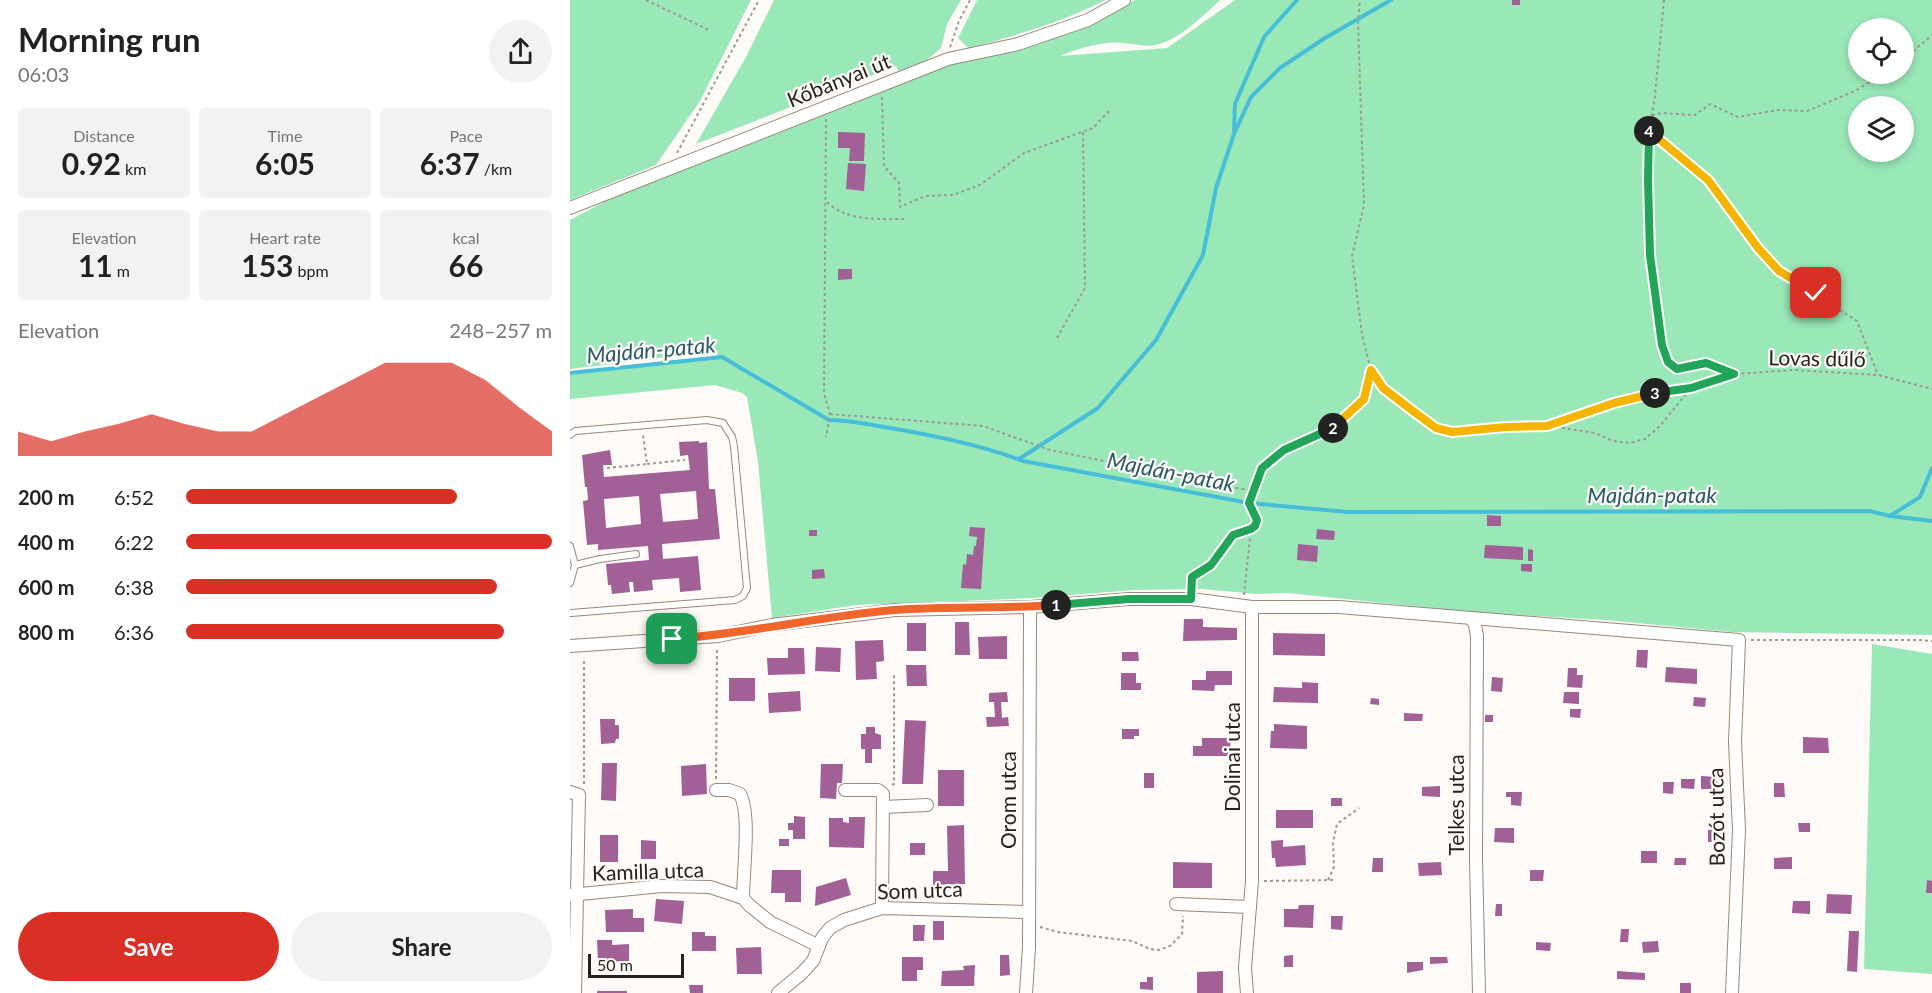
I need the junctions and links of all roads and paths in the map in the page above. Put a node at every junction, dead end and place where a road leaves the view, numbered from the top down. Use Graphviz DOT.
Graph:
graph roads {
  1 [pos="646,0"];
  2 [pos="759,0"];
  3 [pos="970,0"];
  4 [pos="1124,0"];
  5 [pos="1360,0"];
  6 [pos="1664,0"];
  7 [pos="709,30"];
  8 [pos="1932,35"];
  9 [pos="1914,50"];
  10 [pos="948,59"];
  11 [pos="1866,84"];
  12 [pos="882,85"];
  13 [pos="826,108"];
  14 [pos="1110,110"];
  15 [pos="1652,115"];
  16 [pos="1649,130"];
  17 [pos="1083,132"];
  18 [pos="668,168"];
  19 [pos="827,202"];
  20 [pos="570,208"];
  21 [pos="907,219"];
  22 [pos="1057,338"];
  23 [pos="1371,370"];
  24 [pos="1734,374"];
  25 [pos="1878,375"];
  26 [pos="1691,388"];
  27 [pos="1932,389"];
  28 [pos="830,414"];
  29 [pos="642,426"];
  30 [pos="1547,426"];
  31 [pos="570,435"];
  32 [pos="826,437"];
  33 [pos="685,459"];
  34 [pos="647,464"];
  35 [pos="607,468"];
  36 [pos="1252,491"];
  37 [pos="1251,529"];
  38 [pos="570,546"];
  39 [pos="636,554"];
  40 [pos="575,565"];
  41 [pos="570,583"];
  42 [pos="1191,599"];
  43 [pos="1248,606"];
  44 [pos="1030,607"];
  45 [pos="570,613"];
  46 [pos="1471,618"];
  47 [pos="718,636"];
  48 [pos="1739,640"];
  49 [pos="1932,641"];
  50 [pos="585,644"];
  51 [pos="570,646"];
  52 [pos="894,673"];
  53 [pos="716,790"];
  54 [pos="845,790"];
  55 [pos="575,794"];
  56 [pos="883,794"];
  57 [pos="927,805"];
  58 [pos="882,807"];
  59 [pos="1359,808"];
  60 [pos="1328,880"];
  61 [pos="1333,880"];
  62 [pos="1252,881"];
  63 [pos="574,895"];
  64 [pos="743,897"];
  65 [pos="1180,904"];
  66 [pos="1250,907"];
  67 [pos="882,908"];
  68 [pos="1028,918"];
  69 [pos="819,946"];
  70 [pos="575,993"];
  71 [pos="778,993"];
  72 [pos="1026,993"];
  73 [pos="1247,993"];
  74 [pos="1479,993"];
  75 [pos="1732,993"];
  1 -- 7 [label="path"];
  2 -- 18 [label="path"];
  3 -- 10 [label="path"];
  4 -- 10 [label="street, Kőbányai út"];
  5 -- 23 [label="path"];
  6 -- 15 [label="path"];
  8 -- 9 [label="path"];
  10 -- 12 [label="street, Kőbányai út"];
  11 -- 15 [label="path"];
  12 -- 13 [label="street, Kőbányai út"];
  12 -- 17 [label="path"];
  13 -- 18 [label="street, Kőbányai út"];
  13 -- 19 [label="path"];
  14 -- 17 [label="path"];
  15 -- 16 [label="path"];
  16 -- 24 [label="path"];
  16 -- 25 [label="path"];
  17 -- 22 [label="path"];
  18 -- 20 [label="street, Kőbányai út"];
  19 -- 21 [label="path"];
  19 -- 28 [label="path"];
  23 -- 30 [label="path, Lovas dűlő"];
  23 -- 36 [label="path"];
  24 -- 25 [label="path, Lovas dűlő"];
  24 -- 26 [label="path, Lovas dűlő"];
  25 -- 27 [label="path, Lovas dűlő"];
  26 -- 30 [label="path, Lovas dűlő"];
  26 -- 30 [label="path"];
  28 -- 32 [label="path"];
  28 -- 36 [label="path"];
  29 -- 31 [label="lane"];
  29 -- 34 [label="path"];
  29 -- 45 [label="lane"];
  33 -- 34 [label="path"];
  34 -- 35 [label="path"];
  36 -- 37 [label="path"];
  37 -- 42 [label="path"];
  37 -- 43 [label="path"];
  38 -- 40 [label="lane"];
  39 -- 40 [label="lane"];
  40 -- 41 [label="lane"];
  42 -- 43 [label="street"];
  42 -- 44 [label="street"];
  43 -- 46 [label="street"];
  43 -- 62 [label="street, Dolinai utca"];
  44 -- 47 [label="street"];
  44 -- 68 [label="street, Orom utca"];
  46 -- 48 [label="street"];
  46 -- 74 [label="street, Telkes utca"];
  47 -- 50 [label="street"];
  47 -- 53 [label="path"];
  48 -- 49 [label="path"];
  48 -- 75 [label="street, Bozót utca"];
  50 -- 51 [label="street"];
  50 -- 55 [label="path"];
  52 -- 56 [label="path"];
  53 -- 64 [label="street"];
  54 -- 56 [label="street"];
  55 -- 63 [label="street"];
  56 -- 58 [label="street"];
  57 -- 58 [label="street"];
  58 -- 67 [label="street"];
  59 -- 60 [label="path"];
  60 -- 61 [label="path"];
  60 -- 62 [label="path"];
  62 -- 66 [label="street, Dolinai utca"];
  63 -- 64 [label="street, Kamilla utca"];
  63 -- 70 [label="street"];
  64 -- 69 [label="street, Kamilla utca"];
  65 -- 66 [label="street"];
  65 -- 68 [label="path"];
  66 -- 73 [label="street, Dolinai utca"];
  67 -- 68 [label="street, Som utca"];
  67 -- 69 [label="street, Som utca"];
  68 -- 72 [label="street, Orom utca"];
  69 -- 71 [label="street, Som utca"];
}
